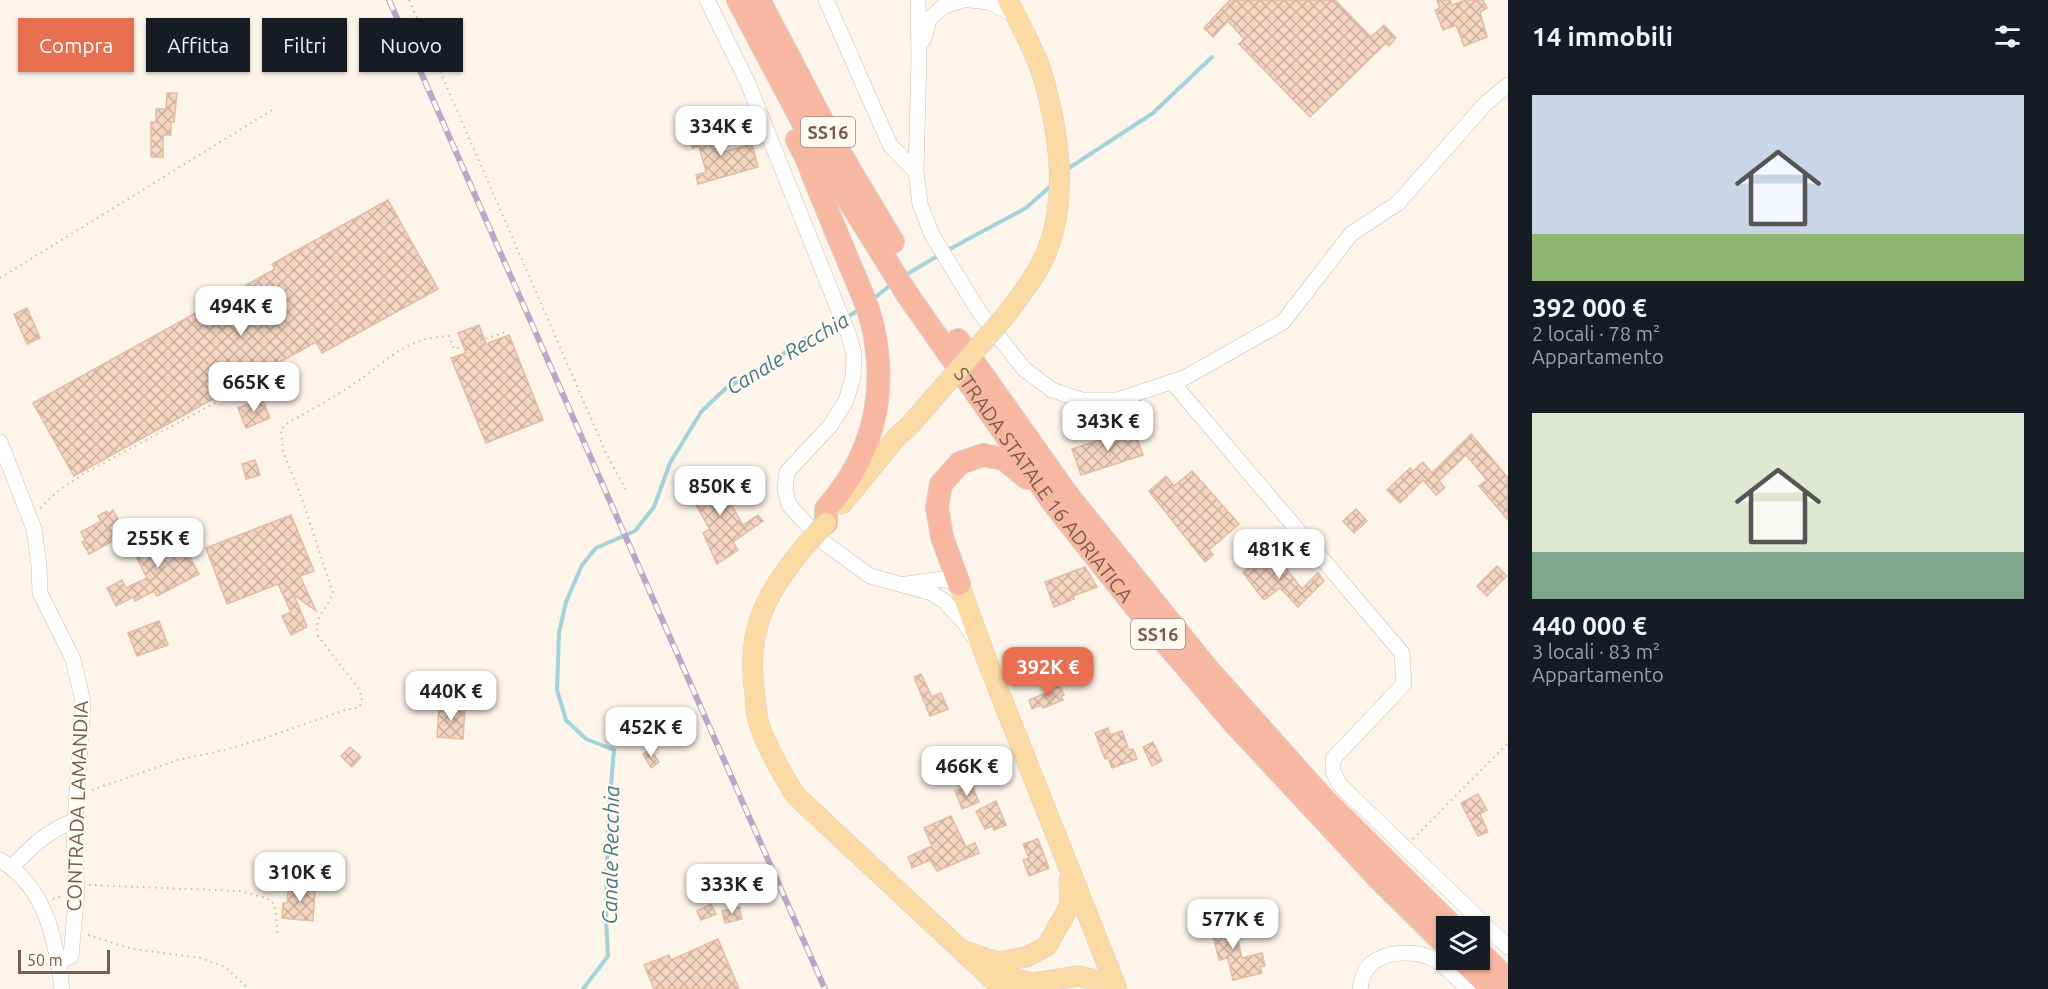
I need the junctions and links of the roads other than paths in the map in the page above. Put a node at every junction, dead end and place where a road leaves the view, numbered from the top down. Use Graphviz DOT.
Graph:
graph roads {
  1 [pos="707,0"];
  2 [pos="724,0"];
  3 [pos="738,0"];
  4 [pos="759,0"];
  5 [pos="826,0"];
  6 [pos="918,0"];
  7 [pos="935,0"];
  8 [pos="963,0"];
  9 [pos="969,0"];
  10 [pos="1012,8"];
  11 [pos="929,19"];
  12 [pos="919,57"];
  13 [pos="1508,85"];
  14 [pos="916,172"];
  15 [pos="897,263"];
  16 [pos="914,289"];
  17 [pos="1172,382"];
  18 [pos="0,442"];
  19 [pos="1054,504"];
  20 [pos="826,523"];
  21 [pos="959,584"];
  22 [pos="904,585"];
  23 [pos="932,593"];
  24 [pos="989,666"];
  25 [pos="75,821"];
  26 [pos="1065,856"];
  27 [pos="6,863"];
  28 [pos="1442,916"];
  29 [pos="1436,935"];
  30 [pos="1508,947"];
  31 [pos="962,951"];
  32 [pos="59,962"];
  33 [pos="1490,963"];
  34 [pos="978,965"];
  35 [pos="1472,970"];
  36 [pos="1508,980"];
  37 [pos="62,989"];
  38 [pos="1003,989"];
  39 [pos="1117,989"];
  40 [pos="1360,989"];
  41 [pos="1468,989"];
  42 [pos="1492,989"];
  1 -- 22 [label="street"];
  2 -- 20 [label="highway"];
  3 -- 15 [label="highway, STRADA STATALE 16 ADRIATICA / SS16"];
  4 -- 15 [label="highway, STRADA STATALE 16 ADRIATICA / SS16"];
  5 -- 14 [label="street"];
  6 -- 12 [label="street"];
  7 -- 11 [label="street"];
  8 -- 11 [label="street"];
  9 -- 10 [label="street"];
  10 -- 20 [label="main road, bridge"];
  11 -- 12 [label="street"];
  12 -- 14 [label="street"];
  13 -- 17 [label="street"];
  14 -- 17 [label="street"];
  15 -- 16 [label="highway, STRADA STATALE 16 ADRIATICA / SS16"];
  16 -- 19 [label="highway, STRADA STATALE 16 ADRIATICA / SS16"];
  16 -- 28 [label="highway, STRADA STATALE 16 ADRIATICA / SS16"];
  17 -- 30 [label="street"];
  18 -- 25 [label="street, CONTRADA LAMANDIA"];
  19 -- 21 [label="highway"];
  19 -- 29 [label="highway, STRADA STATALE 16 ADRIATICA / SS16"];
  20 -- 31 [label="main road, bridge"];
  21 -- 22 [label="street"];
  21 -- 23 [label="street"];
  21 -- 24 [label="main road"];
  22 -- 23 [label="street"];
  23 -- 24 [label="street"];
  24 -- 26 [label="main road"];
  25 -- 27 [label="street"];
  25 -- 32 [label="street, CONTRADA LAMANDIA"];
  26 -- 31 [label="main road"];
  26 -- 39 [label="main road"];
  27 -- 32 [label="street"];
  31 -- 34 [label="main road"];
  32 -- 37 [label="street"];
  33 -- 36 [label="highway"];
  34 -- 38 [label="main road"];
  34 -- 39 [label="main road"];
  35 -- 42 [label="highway"];
  40 -- 41 [label="street"];
}
